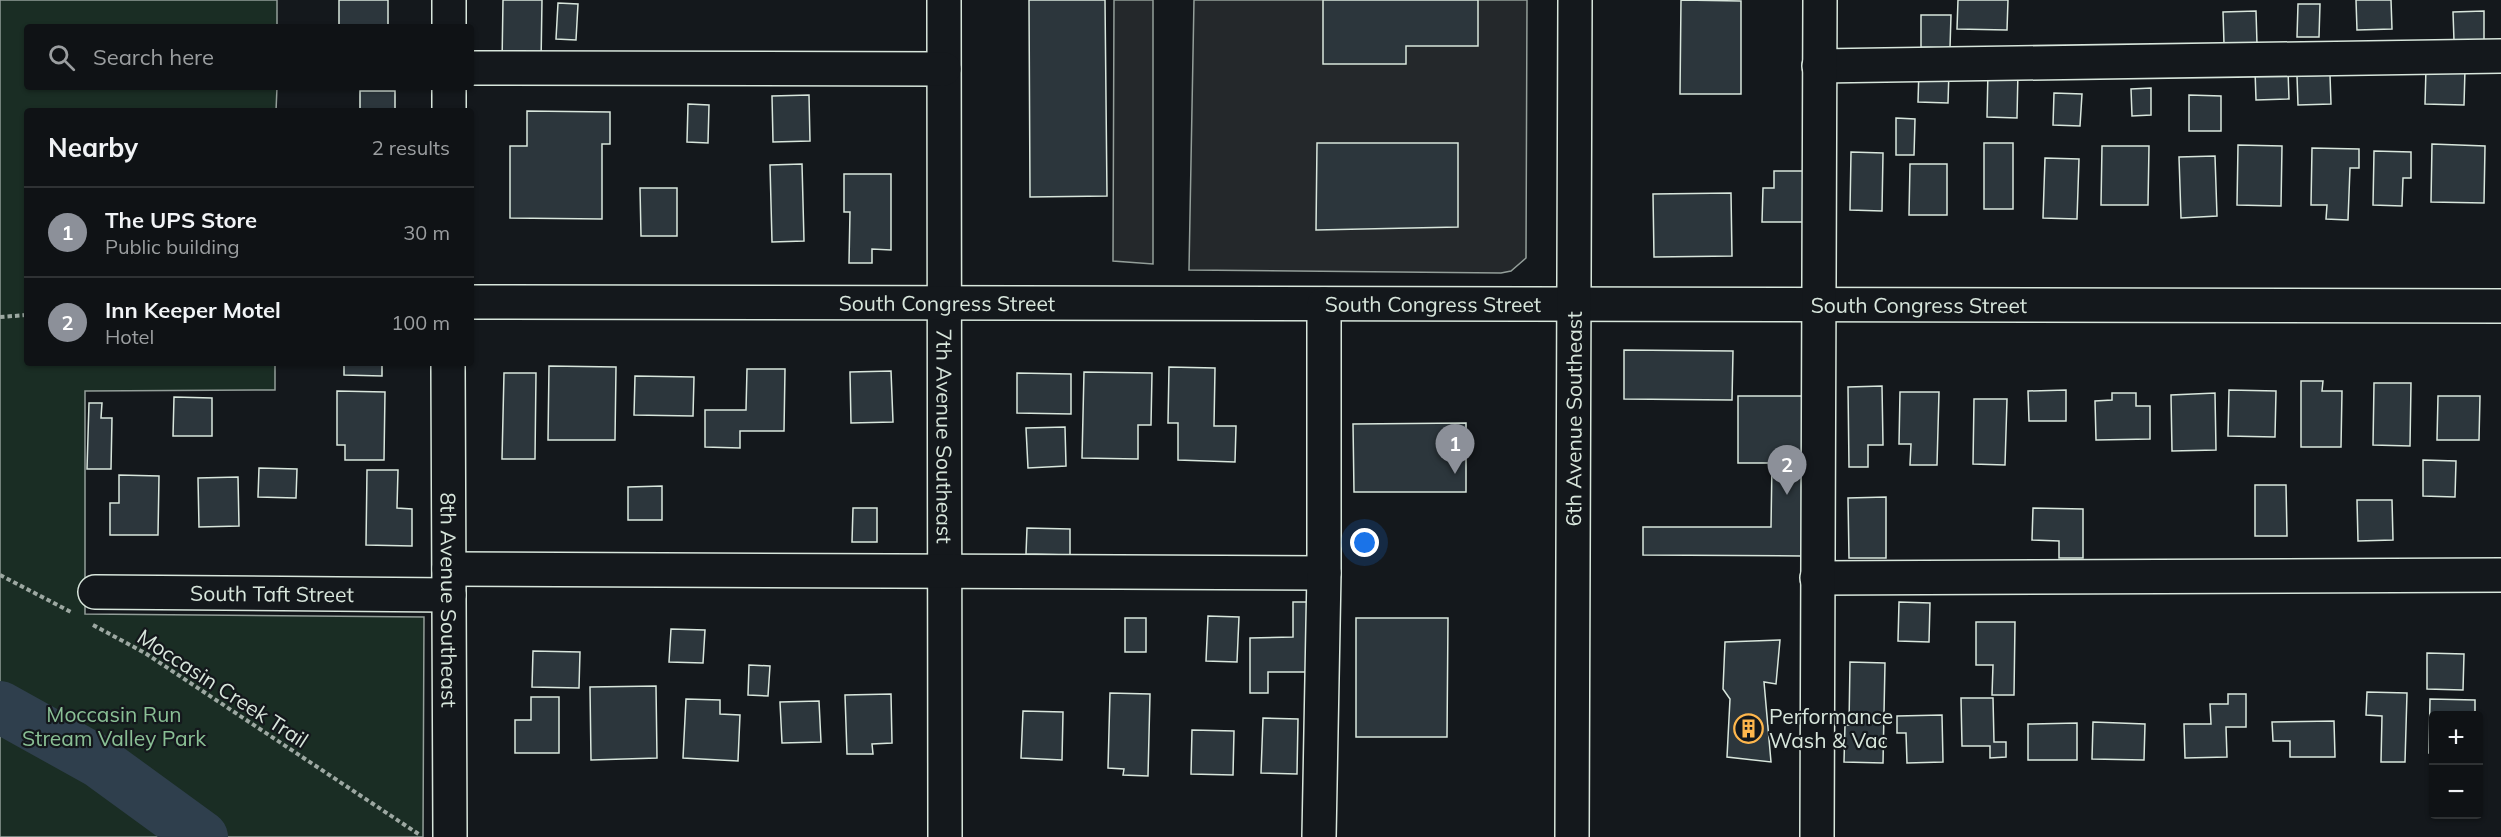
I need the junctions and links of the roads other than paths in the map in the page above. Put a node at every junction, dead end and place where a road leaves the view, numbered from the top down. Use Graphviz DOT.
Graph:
graph roads {
  1 [pos="449,0"];
  2 [pos="944,0"];
  3 [pos="1575,0"];
  4 [pos="1820,0"];
  5 [pos="449,24"];
  6 [pos="2501,56"];
  7 [pos="1819,66"];
  8 [pos="474,68"];
  9 [pos="944,69"];
  10 [pos="449,90"];
  11 [pos="449,108"];
  12 [pos="474,302"];
  13 [pos="944,302"];
  14 [pos="1324,304"];
  15 [pos="1574,306"];
  16 [pos="1818,306"];
  17 [pos="2501,306"];
  18 [pos="448,366"];
  19 [pos="945,570"];
  20 [pos="1324,573"];
  21 [pos="2501,574"];
  22 [pos="1817,578"];
  23 [pos="448,582"];
  24 [pos="87,610"];
  25 [pos="450,837"];
  26 [pos="945,837"];
  27 [pos="1319,837"];
  28 [pos="1572,837"];
  29 [pos="1817,837"];
  1 -- 5 [label="main road"];
  2 -- 9 [label="main road, 7th Avenue Southeast"];
  3 -- 15 [label="main road, 6th Avenue Southeast"];
  4 -- 7 [label="main road"];
  6 -- 7 [label="main road"];
  7 -- 16 [label="main road"];
  8 -- 9 [label="main road"];
  9 -- 13 [label="main road, 7th Avenue Southeast"];
  10 -- 11 [label="main road"];
  12 -- 13 [label="main road, South Congress Street"];
  13 -- 14 [label="main road, South Congress Street"];
  13 -- 19 [label="main road, 7th Avenue Southeast"];
  14 -- 15 [label="main road, South Congress Street"];
  14 -- 20 [label="main road"];
  15 -- 16 [label="main road, South Congress Street"];
  15 -- 28 [label="main road, 6th Avenue Southeast"];
  16 -- 17 [label="main road, South Congress Street"];
  16 -- 22 [label="main road"];
  18 -- 23 [label="main road, 8th Avenue Southeast"];
  19 -- 20 [label="main road, South Taft Street"];
  19 -- 23 [label="main road, South Taft Street"];
  19 -- 26 [label="main road, 7th Avenue Southeast"];
  20 -- 27 [label="main road"];
  21 -- 22 [label="main road"];
  22 -- 29 [label="main road"];
  23 -- 24 [label="main road, South Taft Street"];
  23 -- 25 [label="main road, 8th Avenue Southeast"];
}
